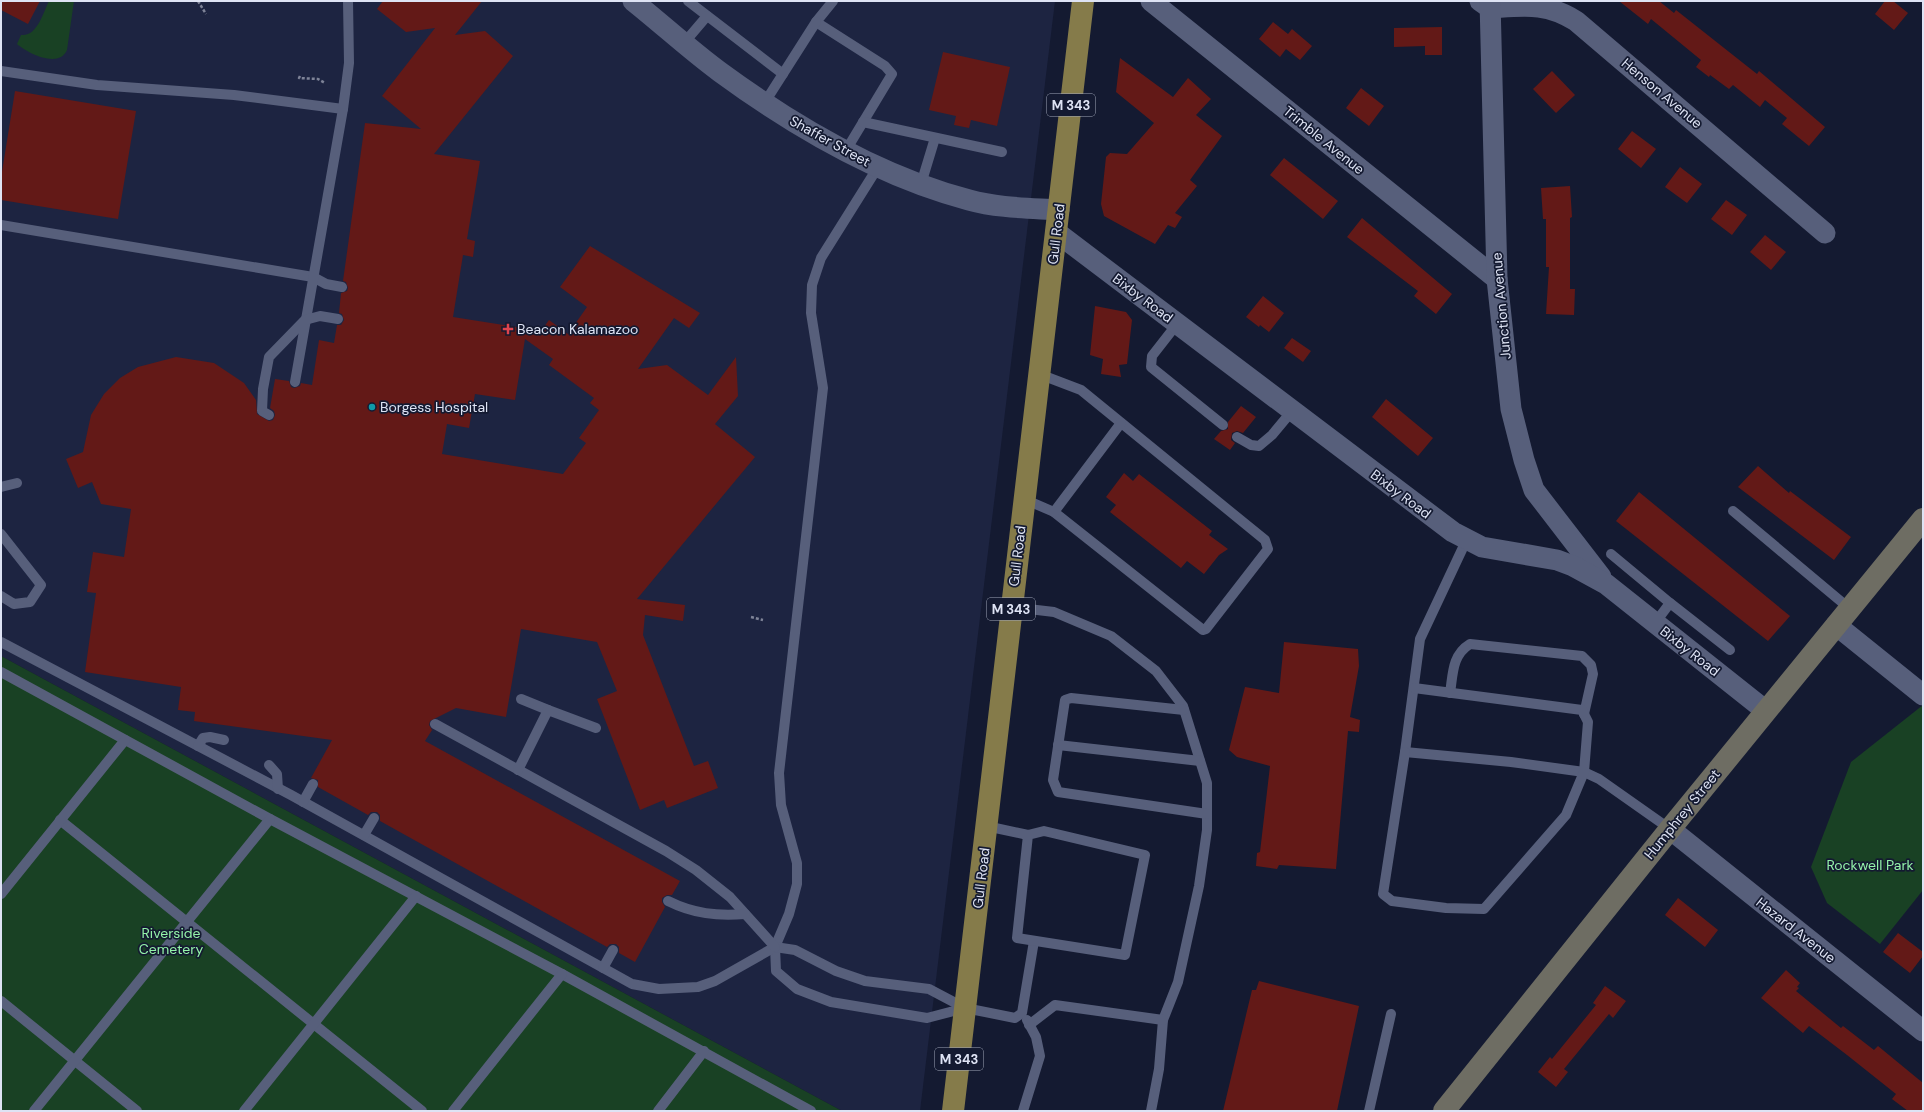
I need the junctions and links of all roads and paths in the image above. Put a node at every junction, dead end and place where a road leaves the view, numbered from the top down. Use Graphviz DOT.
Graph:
graph roads {
  1 [pos="198,1"];
  2 [pos="348,1"];
  3 [pos="633,1"];
  4 [pos="688,1"];
  5 [pos="833,1"];
  6 [pos="1083,1"];
  7 [pos="1151,1"];
  8 [pos="1486,3"];
  9 [pos="206,14"];
  10 [pos="707,16"];
  11 [pos="816,22"];
  12 [pos="684,43"];
  13 [pos="1,71"];
  14 [pos="783,74"];
  15 [pos="300,76"];
  16 [pos="325,83"];
  17 [pos="765,102"];
  18 [pos="343,109"];
  19 [pos="863,122"];
  20 [pos="935,138"];
  21 [pos="845,152"];
  22 [pos="1002,152"];
  23 [pos="878,167"];
  24 [pos="920,184"];
  25 [pos="1059,210"];
  26 [pos="1,225"];
  27 [pos="1056,232"];
  28 [pos="1825,233"];
  29 [pos="313,277"];
  30 [pos="1497,279"];
  31 [pos="342,287"];
  32 [pos="338,319"];
  33 [pos="305,320"];
  34 [pos="1176,324"];
  35 [pos="1039,374"];
  36 [pos="295,382"];
  37 [pos="1292,411"];
  38 [pos="269,415"];
  39 [pos="1120,423"];
  40 [pos="1223,425"];
  41 [pos="1237,437"];
  42 [pos="17,483"];
  43 [pos="1,487"];
  44 [pos="1024,499"];
  45 [pos="1733,511"];
  46 [pos="1054,512"];
  47 [pos="1923,519"];
  48 [pos="1,534"];
  49 [pos="1467,539"];
  50 [pos="1611,554"];
  51 [pos="1606,584"];
  52 [pos="1,596"];
  53 [pos="1670,603"];
  54 [pos="1011,607"];
  55 [pos="1850,608"];
  56 [pos="751,617"];
  57 [pos="763,620"];
  58 [pos="1655,623"];
  59 [pos="1836,625"];
  60 [pos="1,642"];
  61 [pos="1730,650"];
  62 [pos="1,672"];
  63 [pos="1414,688"];
  64 [pos="1450,693"];
  65 [pos="1923,695"];
  66 [pos="521,699"];
  67 [pos="548,710"];
  68 [pos="1184,710"];
  69 [pos="1766,711"];
  70 [pos="1584,714"];
  71 [pos="435,724"];
  72 [pos="596,728"];
  73 [pos="125,740"];
  74 [pos="224,740"];
  75 [pos="1058,745"];
  76 [pos="198,746"];
  77 [pos="1405,752"];
  78 [pos="1200,761"];
  79 [pos="269,765"];
  80 [pos="518,770"];
  81 [pos="1584,772"];
  82 [pos="313,784"];
  83 [pos="278,788"];
  84 [pos="303,802"];
  85 [pos="1207,814"];
  86 [pos="374,818"];
  87 [pos="270,819"];
  88 [pos="60,820"];
  89 [pos="986,826"];
  90 [pos="1670,829"];
  91 [pos="364,835"];
  92 [pos="1028,835"];
  93 [pos="1,894"];
  94 [pos="416,896"];
  95 [pos="668,901"];
  96 [pos="745,914"];
  97 [pos="187,922"];
  98 [pos="1034,941"];
  99 [pos="775,947"];
  100 [pos="613,950"];
  101 [pos="603,968"];
  102 [pos="562,974"];
  103 [pos="1,1001"];
  104 [pos="965,1008"];
  105 [pos="1022,1013"];
  106 [pos="1391,1014"];
  107 [pos="1164,1020"];
  108 [pos="314,1024"];
  109 [pos="1029,1025"];
  110 [pos="1923,1031"];
  111 [pos="704,1051"];
  112 [pos="75,1061"];
  113 [pos="34,1111"];
  114 [pos="137,1111"];
  115 [pos="244,1111"];
  116 [pos="422,1111"];
  117 [pos="453,1111"];
  118 [pos="658,1111"];
  119 [pos="811,1111"];
  120 [pos="953,1111"];
  121 [pos="1025,1111"];
  122 [pos="1151,1111"];
  123 [pos="1370,1111"];
  124 [pos="1444,1111"];
  1 -- 9 [label="path"];
  2 -- 18 [label="lane"];
  3 -- 12 [label="street, Shaffer Street"];
  4 -- 10 [label="lane"];
  5 -- 11 [label="lane"];
  6 -- 25 [label="main road, Gull Road / M 343"];
  7 -- 30 [label="street, Trimble Avenue"];
  8 -- 28 [label="street, Henson Avenue"];
  8 -- 30 [label="street, Junction Avenue"];
  10 -- 12 [label="lane"];
  10 -- 14 [label="lane"];
  11 -- 14 [label="lane"];
  11 -- 19 [label="lane"];
  12 -- 17 [label="street, Shaffer Street"];
  13 -- 18 [label="lane"];
  14 -- 17 [label="lane"];
  15 -- 16 [label="path"];
  17 -- 21 [label="street, Shaffer Street"];
  18 -- 29 [label="lane"];
  19 -- 20 [label="lane"];
  19 -- 21 [label="lane"];
  20 -- 22 [label="lane"];
  20 -- 24 [label="lane"];
  21 -- 23 [label="street, Shaffer Street"];
  23 -- 24 [label="street, Shaffer Street"];
  23 -- 99 [label="lane"];
  24 -- 25 [label="street, Shaffer Street"];
  25 -- 27 [label="main road, Gull Road / M 343"];
  26 -- 29 [label="lane"];
  27 -- 34 [label="street, Bixby Road"];
  27 -- 35 [label="main road, Gull Road / M 343"];
  29 -- 31 [label="lane"];
  29 -- 33 [label="lane"];
  30 -- 51 [label="street, Junction Avenue"];
  32 -- 33 [label="lane"];
  33 -- 36 [label="lane"];
  33 -- 38 [label="lane"];
  34 -- 37 [label="street, Bixby Road"];
  34 -- 40 [label="lane"];
  35 -- 39 [label="lane"];
  35 -- 44 [label="main road, Gull Road / M 343"];
  37 -- 41 [label="lane"];
  37 -- 49 [label="street, Bixby Road"];
  39 -- 46 [label="lane"];
  39 -- 46 [label="lane"];
  42 -- 43 [label="lane"];
  44 -- 46 [label="lane"];
  44 -- 54 [label="main road, Gull Road / M 343"];
  45 -- 55 [label="lane"];
  47 -- 55 [label="street, Humphrey Street"];
  48 -- 52 [label="lane"];
  49 -- 51 [label="street, Bixby Road"];
  49 -- 63 [label="lane"];
  50 -- 53 [label="lane"];
  51 -- 58 [label="street, Bixby Road"];
  53 -- 58 [label="lane"];
  53 -- 61 [label="lane"];
  54 -- 68 [label="lane"];
  54 -- 89 [label="main road, Gull Road / M 343"];
  55 -- 59 [label="street, Humphrey Street"];
  56 -- 57 [label="path"];
  58 -- 69 [label="street, Bixby Road"];
  59 -- 65 [label="street"];
  59 -- 69 [label="street, Humphrey Street"];
  60 -- 76 [label="lane"];
  62 -- 73 [label="lane"];
  63 -- 64 [label="lane"];
  63 -- 77 [label="lane"];
  64 -- 70 [label="lane"];
  64 -- 70 [label="lane"];
  66 -- 67 [label="lane"];
  67 -- 72 [label="lane"];
  67 -- 80 [label="lane"];
  68 -- 75 [label="lane"];
  68 -- 78 [label="lane"];
  69 -- 90 [label="street, Humphrey Street"];
  70 -- 81 [label="lane"];
  71 -- 80 [label="lane"];
  73 -- 87 [label="lane"];
  73 -- 88 [label="lane"];
  74 -- 76 [label="lane"];
  75 -- 78 [label="lane"];
  75 -- 85 [label="lane"];
  76 -- 83 [label="lane"];
  77 -- 81 [label="lane"];
  77 -- 81 [label="lane"];
  78 -- 85 [label="lane"];
  79 -- 83 [label="lane"];
  80 -- 96 [label="lane"];
  81 -- 90 [label="lane"];
  82 -- 84 [label="lane"];
  83 -- 84 [label="lane"];
  84 -- 91 [label="lane"];
  85 -- 107 [label="lane"];
  86 -- 91 [label="lane"];
  87 -- 94 [label="lane"];
  87 -- 97 [label="lane"];
  88 -- 93 [label="lane"];
  88 -- 97 [label="lane"];
  89 -- 92 [label="lane"];
  89 -- 104 [label="main road, Gull Road / M 343"];
  90 -- 110 [label="street, Hazard Avenue"];
  90 -- 124 [label="street, Humphrey Street"];
  91 -- 101 [label="lane"];
  92 -- 98 [label="lane"];
  92 -- 98 [label="lane"];
  94 -- 102 [label="lane"];
  94 -- 108 [label="lane"];
  95 -- 96 [label="lane"];
  96 -- 99 [label="lane"];
  97 -- 108 [label="lane"];
  97 -- 112 [label="lane"];
  98 -- 105 [label="lane"];
  99 -- 101 [label="lane"];
  99 -- 104 [label="lane"];
  99 -- 104 [label="lane"];
  100 -- 101 [label="lane"];
  102 -- 111 [label="lane"];
  102 -- 117 [label="lane"];
  103 -- 112 [label="lane"];
  104 -- 105 [label="lane"];
  104 -- 120 [label="main road, Gull Road / M 343"];
  105 -- 109 [label="lane"];
  106 -- 123 [label="lane"];
  107 -- 109 [label="lane"];
  107 -- 122 [label="lane"];
  108 -- 115 [label="lane"];
  108 -- 116 [label="lane"];
  109 -- 121 [label="lane"];
  111 -- 118 [label="lane"];
  111 -- 119 [label="lane"];
  112 -- 113 [label="lane"];
  112 -- 114 [label="lane"];
}
